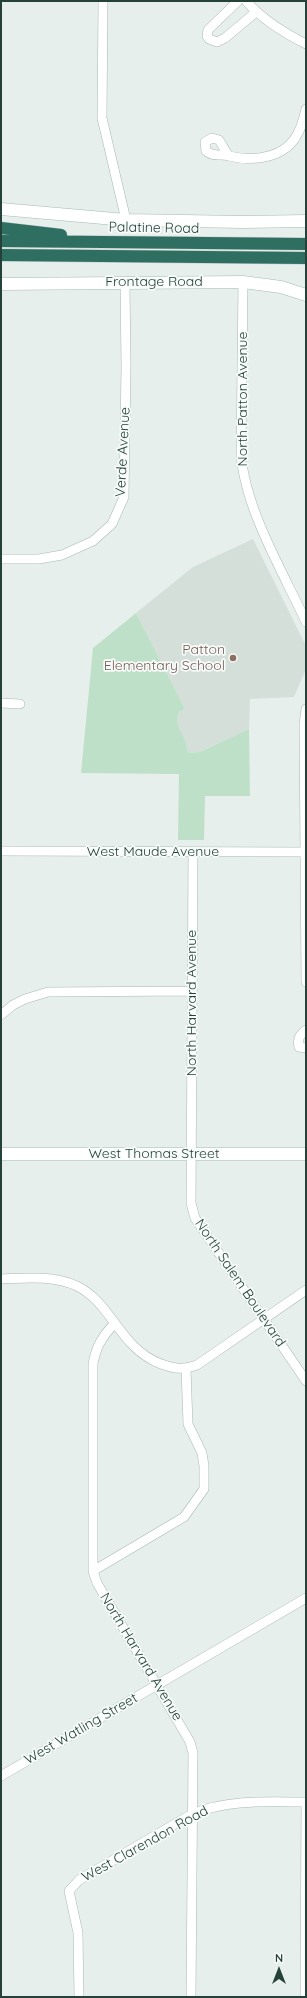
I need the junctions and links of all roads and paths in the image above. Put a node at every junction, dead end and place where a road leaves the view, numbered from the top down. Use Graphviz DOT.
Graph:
graph roads {
  1 [pos="103,1"];
  2 [pos="238,1"];
  3 [pos="246,1"];
  4 [pos="256,12"];
  5 [pos="306,44"];
  6 [pos="306,109"];
  7 [pos="228,155"];
  8 [pos="1,209"];
  9 [pos="126,220"];
  10 [pos="304,221"];
  11 [pos="1,228"];
  12 [pos="1,241"];
  13 [pos="122,242"];
  14 [pos="306,244"];
  15 [pos="1,255"];
  16 [pos="123,256"];
  17 [pos="306,258"];
  18 [pos="1,261"];
  19 [pos="125,282"];
  20 [pos="243,282"];
  21 [pos="1,284"];
  22 [pos="306,294"];
  23 [pos="1,559"];
  24 [pos="306,622"];
  25 [pos="1,703"];
  26 [pos="20,704"];
  27 [pos="306,709"];
  28 [pos="1,851"];
  29 [pos="305,852"];
  30 [pos="193,853"];
  31 [pos="306,982"];
  32 [pos="192,992"];
  33 [pos="1,1015"];
  34 [pos="306,1030"];
  35 [pos="306,1048"];
  36 [pos="1,1154"];
  37 [pos="192,1154"];
  38 [pos="306,1154"];
  39 [pos="1,1279"];
  40 [pos="306,1290"];
  41 [pos="262,1319"];
  42 [pos="114,1324"];
  43 [pos="186,1369"];
  44 [pos="306,1381"];
  45 [pos="93,1571"];
  46 [pos="306,1598"];
  47 [pos="156,1684"];
  48 [pos="1,1776"];
  49 [pos="306,1802"];
  50 [pos="192,1814"];
  51 [pos="79,1997"];
  52 [pos="191,1997"];
  53 [pos="305,1997"];
  1 -- 9 [label="street"];
  2 -- 4 [label="street"];
  3 -- 4 [label="street"];
  4 -- 5 [label="street"];
  6 -- 7 [label="street"];
  8 -- 9 [label="street"];
  9 -- 10 [label="street"];
  11 -- 13 [label="highway"];
  12 -- 13 [label="highway, Palatine Road"];
  13 -- 14 [label="highway, Palatine Road"];
  15 -- 16 [label="highway, Palatine Road"];
  16 -- 17 [label="highway, Palatine Road"];
  16 -- 18 [label="highway"];
  19 -- 20 [label="street, Frontage Road"];
  19 -- 21 [label="street, Frontage Road"];
  19 -- 23 [label="street, Verde Avenue"];
  20 -- 22 [label="street, Frontage Road"];
  20 -- 24 [label="street, North Patton Avenue"];
  25 -- 26 [label="street"];
  27 -- 29 [label="street"];
  28 -- 30 [label="street, West Maude Avenue"];
  29 -- 30 [label="street, West Maude Avenue"];
  29 -- 31 [label="street"];
  30 -- 32 [label="street, North Harvard Avenue"];
  32 -- 33 [label="street"];
  32 -- 37 [label="street, North Harvard Avenue"];
  34 -- 35 [label="street"];
  36 -- 37 [label="street, West Thomas Street"];
  37 -- 38 [label="street, West Thomas Street"];
  37 -- 41 [label="street, North Salem Boulevard"];
  39 -- 42 [label="street"];
  40 -- 41 [label="street"];
  41 -- 43 [label="street"];
  41 -- 44 [label="street, North Salem Boulevard"];
  42 -- 43 [label="street"];
  42 -- 45 [label="street, North Harvard Avenue"];
  43 -- 45 [label="street"];
  45 -- 47 [label="street, North Harvard Avenue"];
  46 -- 47 [label="street, West Watling Street"];
  47 -- 48 [label="street, West Watling Street"];
  47 -- 50 [label="street, North Harvard Avenue"];
  49 -- 50 [label="street, West Clarendon Road"];
  49 -- 53 [label="street"];
  50 -- 51 [label="street, West Clarendon Road"];
  50 -- 52 [label="street, North Harvard Avenue"];
}
